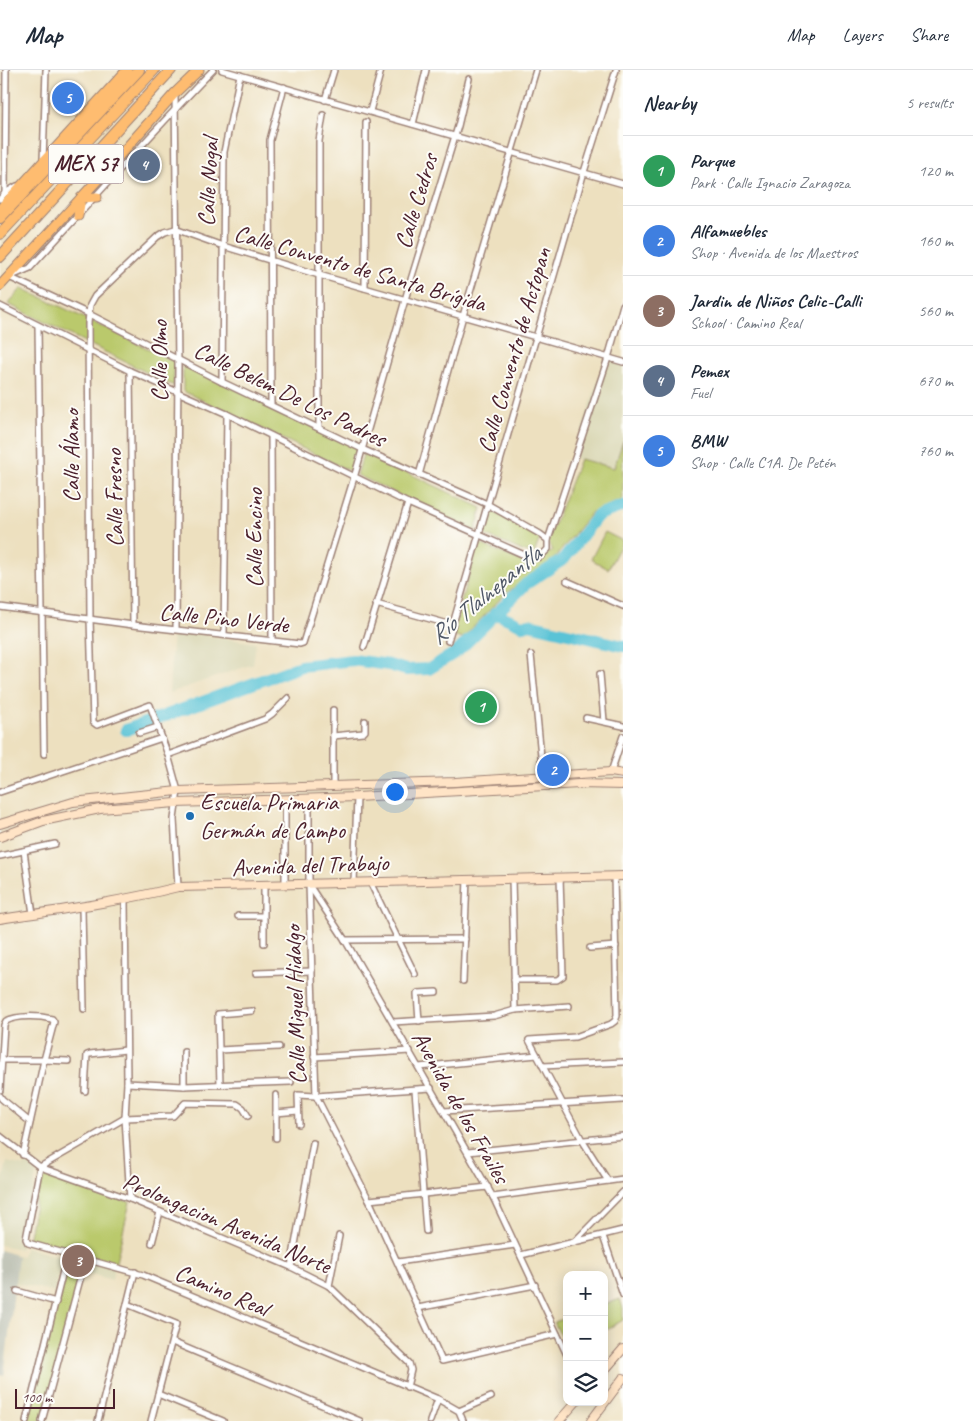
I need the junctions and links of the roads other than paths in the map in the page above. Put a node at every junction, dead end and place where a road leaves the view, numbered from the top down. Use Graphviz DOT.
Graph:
graph roads {
  1 [pos="6,70"];
  2 [pos="46,70"];
  3 [pos="127,70"];
  4 [pos="139,70"];
  5 [pos="154,70"];
  6 [pos="171,70"];
  7 [pos="199,70"];
  8 [pos="213,70"];
  9 [pos="222,70"];
  10 [pos="334,70"];
  11 [pos="381,70"];
  12 [pos="426,70"];
  13 [pos="536,70"];
  14 [pos="616,70"];
  15 [pos="240,75"];
  16 [pos="469,79"];
  17 [pos="284,87"];
  18 [pos="175,93"];
  19 [pos="324,100"];
  20 [pos="176,108"];
  21 [pos="370,111"];
  22 [pos="322,115"];
  23 [pos="366,122"];
  24 [pos="413,124"];
  25 [pos="454,136"];
  26 [pos="512,151"];
  27 [pos="43,162"];
  28 [pos="584,172"];
  29 [pos="30,177"];
  30 [pos="623,184"];
  31 [pos="5,193"];
  32 [pos="96,197"];
  33 [pos="81,198"];
  34 [pos="0,199"];
  35 [pos="0,209"];
  36 [pos="78,216"];
  37 [pos="0,218"];
  38 [pos="175,230"];
  39 [pos="0,234"];
  40 [pos="223,246"];
  41 [pos="0,257"];
  42 [pos="270,260"];
  43 [pos="319,275"];
  44 [pos="8,277"];
  45 [pos="0,286"];
  46 [pos="365,288"];
  47 [pos="405,299"];
  48 [pos="623,304"];
  49 [pos="0,306"];
  50 [pos="88,314"];
  51 [pos="462,316"];
  52 [pos="38,326"];
  53 [pos="537,336"];
  54 [pos="88,349"];
  55 [pos="177,358"];
  56 [pos="608,358"];
  57 [pos="623,362"];
  58 [pos="130,371"];
  59 [pos="222,382"];
  60 [pos="178,391"];
  61 [pos="271,404"];
  62 [pos="227,414"];
  63 [pos="319,428"];
  64 [pos="271,436"];
  65 [pos="362,449"];
  66 [pos="419,475"];
  67 [pos="355,476"];
  68 [pos="408,503"];
  69 [pos="487,504"];
  70 [pos="478,535"];
  71 [pos="548,540"];
  72 [pos="566,581"];
  73 [pos="376,604"];
  74 [pos="623,606"];
  75 [pos="0,607"];
  76 [pos="41,612"];
  77 [pos="90,619"];
  78 [pos="133,625"];
  79 [pos="452,625"];
  80 [pos="176,629"];
  81 [pos="224,635"];
  82 [pos="272,640"];
  83 [pos="448,641"];
  84 [pos="364,647"];
  85 [pos="531,655"];
  86 [pos="600,674"];
  87 [pos="288,698"];
  88 [pos="332,710"];
  89 [pos="586,718"];
  90 [pos="365,721"];
  91 [pos="604,721"];
  92 [pos="157,725"];
  93 [pos="623,726"];
  94 [pos="139,733"];
  95 [pos="333,736"];
  96 [pos="623,736"];
  97 [pos="162,738"];
  98 [pos="44,754"];
  99 [pos="168,755"];
  100 [pos="611,772"];
  101 [pos="623,774"];
  102 [pos="544,776"];
  103 [pos="623,785"];
  104 [pos="333,786"];
  105 [pos="0,792"];
  106 [pos="178,792"];
  107 [pos="357,797"];
  108 [pos="310,800"];
  109 [pos="285,801"];
  110 [pos="176,803"];
  111 [pos="0,824"];
  112 [pos="0,837"];
  113 [pos="56,844"];
  114 [pos="24,851"];
  115 [pos="0,856"];
  116 [pos="614,876"];
  117 [pos="623,876"];
  118 [pos="560,877"];
  119 [pos="512,878"];
  120 [pos="467,879"];
  121 [pos="370,882"];
  122 [pos="354,883"];
  123 [pos="264,885"];
  124 [pos="285,885"];
  125 [pos="309,885"];
  126 [pos="178,887"];
  127 [pos="125,900"];
  128 [pos="82,908"];
  129 [pos="33,914"];
  130 [pos="238,916"];
  131 [pos="263,916"];
  132 [pos="0,919"];
  133 [pos="397,938"];
  134 [pos="464,939"];
  135 [pos="345,940"];
  136 [pos="264,943"];
  137 [pos="616,946"];
  138 [pos="590,948"];
  139 [pos="312,971"];
  140 [pos="256,973"];
  141 [pos="415,974"];
  142 [pos="514,980"];
  143 [pos="463,981"];
  144 [pos="436,992"];
  145 [pos="569,1006"];
  146 [pos="84,1009"];
  147 [pos="515,1010"];
  148 [pos="252,1011"];
  149 [pos="419,1020"];
  150 [pos="393,1022"];
  151 [pos="278,1047"];
  152 [pos="126,1050"];
  153 [pos="218,1050"];
  154 [pos="410,1051"];
  155 [pos="184,1052"];
  156 [pos="537,1055"];
  157 [pos="314,1057"];
  158 [pos="2,1060"];
  159 [pos="44,1060"];
  160 [pos="68,1061"];
  161 [pos="623,1062"];
  162 [pos="543,1066"];
  163 [pos="418,1067"];
  164 [pos="292,1082"];
  165 [pos="128,1084"];
  166 [pos="220,1085"];
  167 [pos="184,1086"];
  168 [pos="430,1088"];
  169 [pos="0,1090"];
  170 [pos="415,1090"];
  171 [pos="86,1091"];
  172 [pos="276,1095"];
  173 [pos="0,1096"];
  174 [pos="316,1096"];
  175 [pos="623,1100"];
  176 [pos="562,1103"];
  177 [pos="444,1110"];
  178 [pos="298,1111"];
  179 [pos="276,1112"];
  180 [pos="248,1116"];
  181 [pos="125,1118"];
  182 [pos="30,1122"];
  183 [pos="299,1124"];
  184 [pos="0,1136"];
  185 [pos="623,1136"];
  186 [pos="276,1138"];
  187 [pos="582,1140"];
  188 [pos="313,1142"];
  189 [pos="468,1152"];
  190 [pos="23,1155"];
  191 [pos="40,1167"];
  192 [pos="623,1179"];
  193 [pos="608,1181"];
  194 [pos="488,1187"];
  195 [pos="623,1192"];
  196 [pos="422,1193"];
  197 [pos="494,1197"];
  198 [pos="130,1199"];
  199 [pos="369,1200"];
  200 [pos="160,1212"];
  201 [pos="623,1230"];
  202 [pos="426,1231"];
  203 [pos="339,1236"];
  204 [pos="603,1236"];
  205 [pos="574,1242"];
  206 [pos="152,1243"];
  207 [pos="515,1245"];
  208 [pos="521,1255"];
  209 [pos="398,1262"];
  210 [pos="64,1267"];
  211 [pos="291,1267"];
  212 [pos="82,1272"];
  213 [pos="135,1272"];
  214 [pos="535,1285"];
  215 [pos="329,1286"];
  216 [pos="17,1291"];
  217 [pos="623,1295"];
  218 [pos="56,1302"];
  219 [pos="127,1304"];
  220 [pos="418,1308"];
  221 [pos="557,1334"];
  222 [pos="172,1342"];
  223 [pos="563,1347"];
  224 [pos="623,1349"];
  225 [pos="608,1366"];
  226 [pos="623,1378"];
  227 [pos="407,1387"];
  228 [pos="608,1393"];
  229 [pos="158,1394"];
  230 [pos="491,1397"];
  231 [pos="438,1399"];
  232 [pos="572,1406"];
  233 [pos="600,1406"];
  234 [pos="459,1411"];
  235 [pos="26,1421"];
  236 [pos="42,1421"];
  237 [pos="98,1421"];
  238 [pos="152,1421"];
  239 [pos="223,1421"];
  240 [pos="360,1421"];
  241 [pos="430,1421"];
  242 [pos="464,1421"];
  243 [pos="558,1421"];
  244 [pos="591,1421"];
  1 -- 31 [label="street"];
  2 -- 27 [label="street"];
  3 -- 27 [label="main road"];
  4 -- 37 [label="highway"];
  5 -- 39 [label="highway, MEX 57"];
  6 -- 41 [label="highway, MEX 57"];
  7 -- 18 [label="main road"];
  8 -- 20 [label="street"];
  9 -- 15 [label="street"];
  10 -- 19 [label="street"];
  11 -- 21 [label="street"];
  12 -- 24 [label="street"];
  13 -- 26 [label="street"];
  14 -- 28 [label="street, Calle Convento de Actopan"];
  15 -- 17 [label="street"];
  15 -- 40 [label="street, Calle Nogal"];
  16 -- 25 [label="street, Calle Cedros"];
  17 -- 19 [label="street"];
  17 -- 42 [label="street"];
  18 -- 20 [label="street, Calle Olmo"];
  18 -- 33 [label="main road"];
  19 -- 21 [label="street"];
  20 -- 32 [label="street"];
  20 -- 38 [label="street, Calle Olmo"];
  21 -- 24 [label="street"];
  22 -- 43 [label="street"];
  23 -- 46 [label="street"];
  24 -- 25 [label="street"];
  25 -- 26 [label="street"];
  25 -- 47 [label="street, Calle Cedros"];
  26 -- 28 [label="street"];
  26 -- 51 [label="street"];
  27 -- 29 [label="main road"];
  28 -- 30 [label="street"];
  28 -- 53 [label="street, Calle Convento de Actopan"];
  29 -- 31 [label="street"];
  29 -- 35 [label="main road"];
  31 -- 34 [label="street"];
  32 -- 33 [label="main road"];
  32 -- 36 [label="street"];
  33 -- 36 [label="main road"];
  33 -- 44 [label="main road"];
  36 -- 44 [label="street"];
  38 -- 40 [label="street, Calle Convento de Santa Brígida"];
  38 -- 50 [label="street, Calle Álamo"];
  38 -- 55 [label="street, Calle Olmo"];
  40 -- 42 [label="street, Calle Convento de Santa Brígida"];
  40 -- 59 [label="street, Calle Nogal"];
  42 -- 43 [label="street, Calle Convento de Santa Brígida"];
  42 -- 61 [label="street"];
  43 -- 46 [label="street, Calle Convento de Santa Brígida"];
  43 -- 63 [label="street"];
  44 -- 45 [label="main road"];
  44 -- 50 [label="street, Calle Belem De Los Padres"];
  46 -- 47 [label="street, Calle Convento de Santa Brígida"];
  47 -- 51 [label="street, Calle Convento de Santa Brígida"];
  47 -- 65 [label="street, Calle Cedros"];
  48 -- 56 [label="street"];
  49 -- 52 [label="street, Calle Belem De Los Padres"];
  50 -- 54 [label="street, Calle Álamo"];
  50 -- 55 [label="street, Calle Belem De Los Padres"];
  51 -- 53 [label="street, Calle Convento de Santa Brígida"];
  51 -- 66 [label="street"];
  52 -- 54 [label="street, Calle Belem De Los Padres"];
  52 -- 76 [label="street"];
  53 -- 56 [label="street, Calle Convento de Santa Brígida"];
  53 -- 69 [label="street, Calle Convento de Actopan"];
  54 -- 58 [label="street, Calle Belem De Los Padres"];
  54 -- 77 [label="street, Calle Álamo"];
  55 -- 59 [label="street, Calle Belem De Los Padres"];
  55 -- 60 [label="street, Calle Olmo"];
  56 -- 57 [label="street, Calle Convento de Santa Brígida"];
  56 -- 71 [label="street"];
  58 -- 60 [label="street, Calle Belem De Los Padres"];
  58 -- 78 [label="street, Calle Fresno"];
  59 -- 61 [label="street, Calle Belem De Los Padres"];
  60 -- 62 [label="street, Calle Belem De Los Padres"];
  60 -- 80 [label="street, Calle Olmo"];
  61 -- 63 [label="street, Calle Belem De Los Padres"];
  62 -- 64 [label="street, Calle Belem De Los Padres"];
  62 -- 81 [label="street"];
  63 -- 65 [label="street, Calle Belem De Los Padres"];
  64 -- 67 [label="street, Calle Belem De Los Padres"];
  64 -- 82 [label="street, Calle Encino"];
  65 -- 66 [label="street, Calle Belem De Los Padres"];
  65 -- 67 [label="street, Calle Pino Verde"];
  66 -- 69 [label="street, Calle Belem De Los Padres"];
  67 -- 68 [label="street, Calle Belem De Los Padres"];
  67 -- 82 [label="street, Calle Pino Verde"];
  68 -- 70 [label="street, Calle Belem De Los Padres"];
  68 -- 73 [label="street"];
  69 -- 70 [label="street, Calle Convento de Actopan"];
  69 -- 71 [label="street, Calle Belem De Los Padres"];
  70 -- 71 [label="street, Calle Belem De Los Padres"];
  70 -- 79 [label="street, Calle Convento de Actopan"];
  72 -- 74 [label="street"];
  73 -- 79 [label="street"];
  73 -- 84 [label="street"];
  75 -- 76 [label="street, Calle Pino Verde"];
  76 -- 77 [label="street, Calle Pino Verde"];
  76 -- 98 [label="street"];
  77 -- 78 [label="street, Calle Pino Verde"];
  77 -- 92 [label="street, Calle Álamo"];
  78 -- 80 [label="street, Calle Pino Verde"];
  79 -- 83 [label="street, Calle Convento de Actopan"];
  80 -- 81 [label="street, Calle Pino Verde"];
  81 -- 82 [label="street, Calle Pino Verde"];
  85 -- 102 [label="street"];
  86 -- 91 [label="street"];
  87 -- 99 [label="street"];
  88 -- 95 [label="street"];
  89 -- 91 [label="street"];
  90 -- 95 [label="street"];
  91 -- 93 [label="street"];
  92 -- 94 [label="street"];
  92 -- 97 [label="street"];
  95 -- 104 [label="street"];
  96 -- 100 [label="street"];
  97 -- 99 [label="street"];
  97 -- 105 [label="street"];
  99 -- 106 [label="street"];
  100 -- 101 [label="main road"];
  100 -- 102 [label="main road"];
  102 -- 104 [label="main road"];
  103 -- 107 [label="main road"];
  104 -- 106 [label="main road"];
  106 -- 110 [label="street"];
  106 -- 111 [label="main road"];
  107 -- 108 [label="main road"];
  107 -- 122 [label="street"];
  108 -- 109 [label="main road"];
  108 -- 125 [label="street, Calle Miguel Hidalgo"];
  109 -- 110 [label="main road"];
  109 -- 124 [label="street"];
  110 -- 112 [label="main road"];
  110 -- 126 [label="street"];
  113 -- 114 [label="street"];
  114 -- 115 [label="street"];
  114 -- 129 [label="street"];
  116 -- 117 [label="main road, Avenida del Trabajo"];
  116 -- 118 [label="main road, Avenida del Trabajo"];
  116 -- 137 [label="street"];
  118 -- 119 [label="main road, Avenida del Trabajo"];
  118 -- 142 [label="street"];
  119 -- 120 [label="main road, Avenida del Trabajo"];
  119 -- 142 [label="street"];
  120 -- 121 [label="main road, Avenida del Trabajo"];
  120 -- 134 [label="street"];
  121 -- 122 [label="main road, Avenida del Trabajo"];
  121 -- 133 [label="street"];
  122 -- 125 [label="main road, Avenida del Trabajo"];
  123 -- 124 [label="main road, Avenida del Trabajo"];
  123 -- 126 [label="main road, Avenida del Trabajo"];
  123 -- 131 [label="street"];
  124 -- 125 [label="main road, Avenida del Trabajo"];
  125 -- 135 [label="street, Avenida de los Frailes"];
  125 -- 139 [label="street, Calle Miguel Hidalgo"];
  126 -- 127 [label="main road, Avenida del Trabajo"];
  127 -- 128 [label="main road, Avenida del Trabajo"];
  127 -- 152 [label="street"];
  128 -- 129 [label="main road, Avenida del Trabajo"];
  128 -- 146 [label="street"];
  129 -- 132 [label="main road, Avenida del Trabajo"];
  130 -- 131 [label="street"];
  131 -- 136 [label="street"];
  133 -- 134 [label="street"];
  133 -- 135 [label="street"];
  133 -- 141 [label="street"];
  134 -- 143 [label="street"];
  135 -- 150 [label="street, Avenida de los Frailes"];
  137 -- 138 [label="street"];
  137 -- 156 [label="street"];
  139 -- 140 [label="street"];
  139 -- 157 [label="street, Calle Miguel Hidalgo"];
  142 -- 147 [label="street"];
  144 -- 149 [label="street"];
  145 -- 147 [label="street"];
  147 -- 149 [label="street"];
  148 -- 153 [label="street"];
  149 -- 150 [label="street"];
  150 -- 154 [label="street, Avenida de los Frailes"];
  151 -- 153 [label="street"];
  152 -- 165 [label="street"];
  152 -- 171 [label="street"];
  153 -- 166 [label="street"];
  154 -- 157 [label="street"];
  154 -- 163 [label="street, Avenida de los Frailes"];
  155 -- 167 [label="street"];
  156 -- 162 [label="street"];
  156 -- 163 [label="street"];
  157 -- 174 [label="street, Calle Miguel Hidalgo"];
  158 -- 159 [label="street"];
  158 -- 159 [label="street"];
  158 -- 169 [label="street"];
  159 -- 160 [label="street"];
  159 -- 182 [label="street"];
  161 -- 162 [label="street"];
  162 -- 176 [label="street"];
  163 -- 168 [label="street, Avenida de los Frailes"];
  164 -- 166 [label="street"];
  165 -- 167 [label="street"];
  165 -- 181 [label="street"];
  166 -- 167 [label="street"];
  168 -- 170 [label="street"];
  168 -- 177 [label="street, Avenida de los Frailes"];
  170 -- 174 [label="street"];
  170 -- 196 [label="street"];
  172 -- 179 [label="street"];
  173 -- 182 [label="street"];
  174 -- 178 [label="street"];
  174 -- 199 [label="street, Calle Miguel Hidalgo"];
  175 -- 176 [label="street"];
  176 -- 177 [label="street"];
  176 -- 187 [label="street"];
  177 -- 189 [label="street, Avenida de los Frailes"];
  178 -- 179 [label="street"];
  178 -- 183 [label="street"];
  179 -- 186 [label="street"];
  180 -- 181 [label="street"];
  181 -- 191 [label="street"];
  181 -- 198 [label="street"];
  182 -- 190 [label="street"];
  184 -- 190 [label="street, Prolongacion Avenida Norte"];
  185 -- 187 [label="street"];
  187 -- 189 [label="street"];
  187 -- 193 [label="street"];
  188 -- 211 [label="street"];
  189 -- 194 [label="street, Avenida de los Frailes"];
  190 -- 191 [label="street, Prolongacion Avenida Norte"];
  191 -- 198 [label="street, Prolongacion Avenida Norte"];
  191 -- 213 [label="street, Camino Real"];
  192 -- 193 [label="street"];
  193 -- 197 [label="street"];
  194 -- 196 [label="street"];
  194 -- 197 [label="street, Avenida de los Frailes"];
  195 -- 205 [label="street"];
  196 -- 199 [label="street"];
  196 -- 202 [label="street"];
  197 -- 207 [label="street, Avenida de los Frailes"];
  198 -- 200 [label="street, Prolongacion Avenida Norte"];
  199 -- 209 [label="street, Calle Miguel Hidalgo"];
  200 -- 206 [label="street"];
  200 -- 211 [label="street, Prolongacion Avenida Norte"];
  201 -- 204 [label="street"];
  203 -- 215 [label="street"];
  204 -- 205 [label="street"];
  204 -- 217 [label="street"];
  205 -- 208 [label="street"];
  207 -- 208 [label="street, Avenida de los Frailes"];
  207 -- 209 [label="street"];
  208 -- 214 [label="street, Avenida de los Frailes"];
  209 -- 220 [label="street, Calle Miguel Hidalgo"];
  210 -- 218 [label="street"];
  211 -- 215 [label="street, Prolongacion Avenida Norte"];
  212 -- 236 [label="street"];
  213 -- 219 [label="street"];
  213 -- 227 [label="street, Camino Real"];
  214 -- 220 [label="street"];
  214 -- 221 [label="street, Avenida de los Frailes"];
  215 -- 227 [label="street, Prolongacion Avenida Norte"];
  216 -- 218 [label="street"];
  218 -- 235 [label="street"];
  219 -- 222 [label="street"];
  219 -- 237 [label="street"];
  220 -- 221 [label="street, Calle Miguel Hidalgo"];
  221 -- 223 [label="street, Avenida de los Frailes"];
  222 -- 229 [label="street"];
  222 -- 240 [label="street"];
  224 -- 225 [label="main road"];
  226 -- 228 [label="main road"];
  227 -- 231 [label="street, Camino Real"];
  229 -- 238 [label="street"];
  229 -- 239 [label="street"];
  230 -- 234 [label="street"];
  231 -- 234 [label="street, Camino Real"];
  231 -- 241 [label="street"];
  232 -- 243 [label="main road"];
  233 -- 244 [label="main road"];
  234 -- 242 [label="street"];
}
